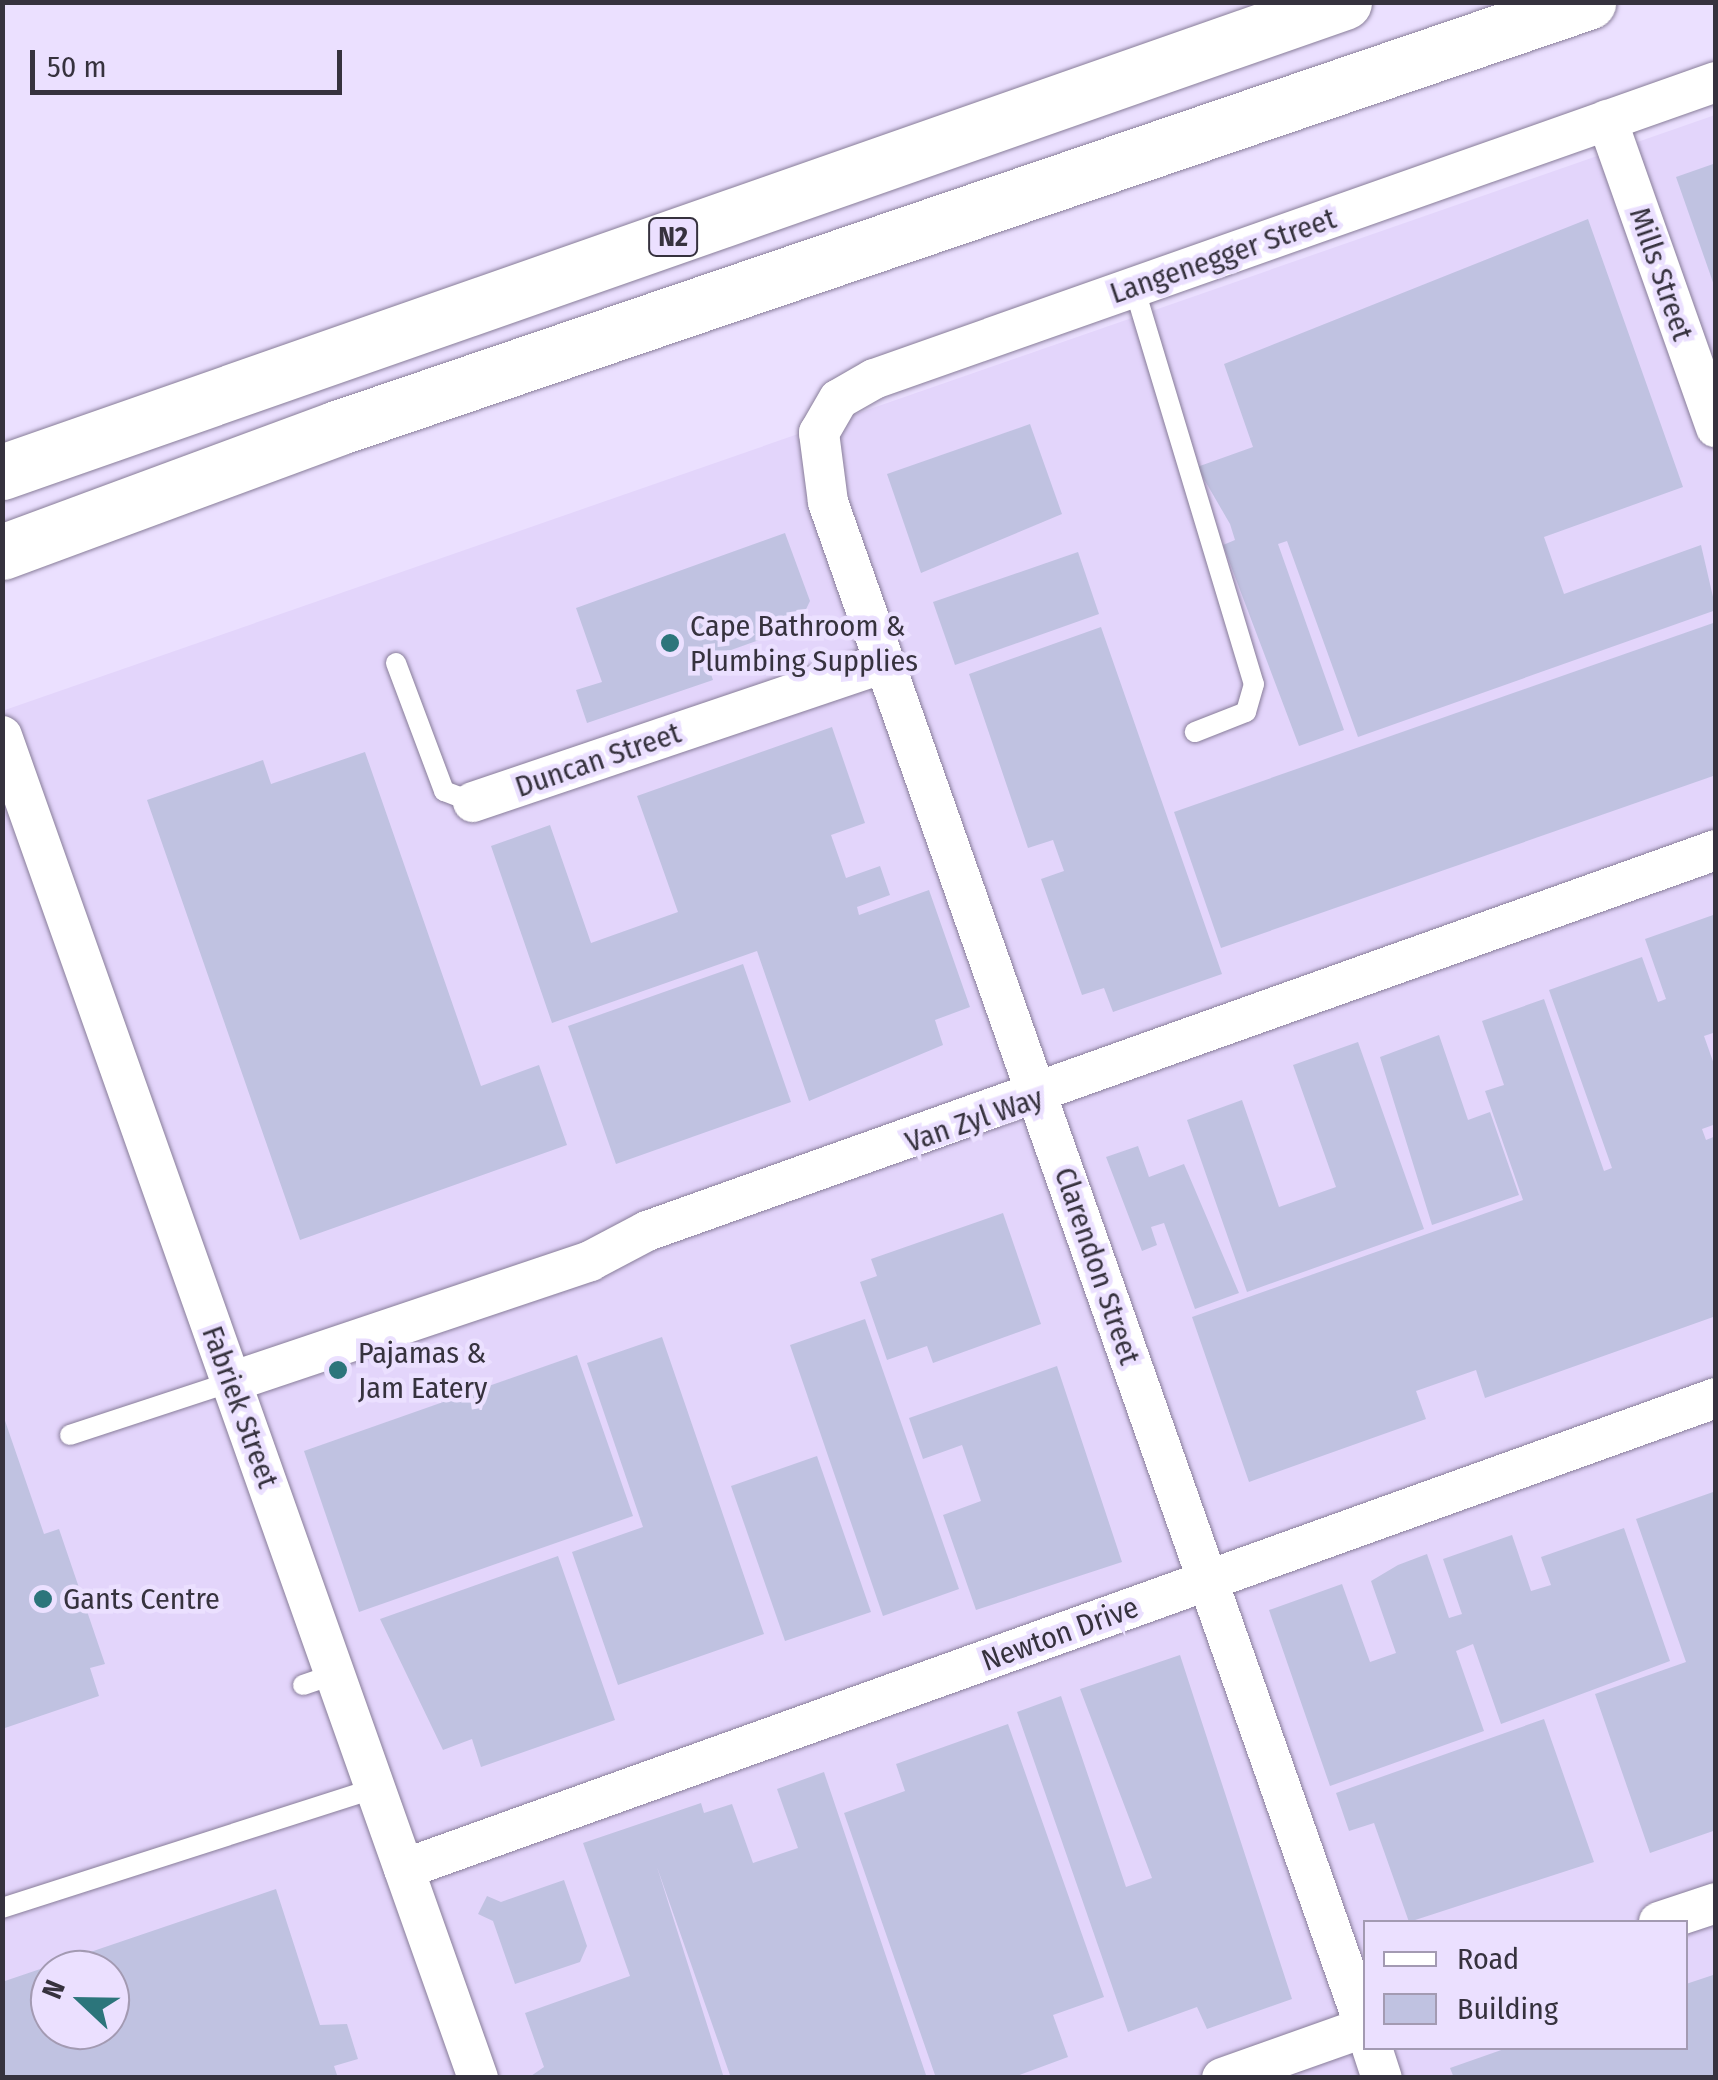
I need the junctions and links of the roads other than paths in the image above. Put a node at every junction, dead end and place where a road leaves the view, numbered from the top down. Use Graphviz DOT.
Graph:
graph roads {
  1 [pos="1344,2"];
  2 [pos="1588,2"];
  3 [pos="1716,82"];
  4 [pos="1607,120"];
  5 [pos="1134,287"];
  6 [pos="1716,427"];
  7 [pos="2,472"];
  8 [pos="828,502"];
  9 [pos="2,552"];
  10 [pos="396,663"];
  11 [pos="884,663"];
  12 [pos="1195,732"];
  13 [pos="2,736"];
  14 [pos="473,802"];
  15 [pos="1716,850"];
  16 [pos="1038,1099"];
  17 [pos="231,1382"];
  18 [pos="1716,1398"];
  19 [pos="70,1435"];
  20 [pos="1208,1581"];
  21 [pos="375,1788"];
  22 [pos="404,1869"];
  23 [pos="1716,1902"];
  24 [pos="2,1908"];
  25 [pos="1665,1920"];
  26 [pos="1363,2022"];
  27 [pos="1363,2029"];
  28 [pos="1373,2050"];
  29 [pos="478,2078"];
  30 [pos="1222,2078"];
  31 [pos="1382,2078"];
  1 -- 7 [label="highway, N2"];
  2 -- 9 [label="highway, N2"];
  3 -- 4 [label="street, Langenegger Street"];
  4 -- 5 [label="street, Langenegger Street"];
  4 -- 6 [label="street, Mills Street"];
  5 -- 8 [label="street, Langenegger Street"];
  5 -- 12 [label="lane"];
  8 -- 11 [label="street, Clarendon Street"];
  10 -- 14 [label="lane, Duncan Street"];
  11 -- 14 [label="street, Duncan Street"];
  11 -- 16 [label="street, Clarendon Street"];
  13 -- 17 [label="street, Fabriek Street"];
  15 -- 16 [label="street, Van Zyl Way"];
  16 -- 17 [label="street, Van Zyl Way"];
  16 -- 20 [label="street, Clarendon Street"];
  17 -- 19 [label="lane"];
  17 -- 21 [label="street, Fabriek Street"];
  18 -- 20 [label="street, Newton Drive"];
  20 -- 22 [label="street, Newton Drive"];
  20 -- 26 [label="street, Clarendon Street"];
  21 -- 22 [label="street, Fabriek Street"];
  21 -- 24 [label="lane"];
  22 -- 29 [label="street, Fabriek Street"];
  23 -- 25 [label="street"];
  27 -- 30 [label="street"];
  28 -- 31 [label="street"];
}
